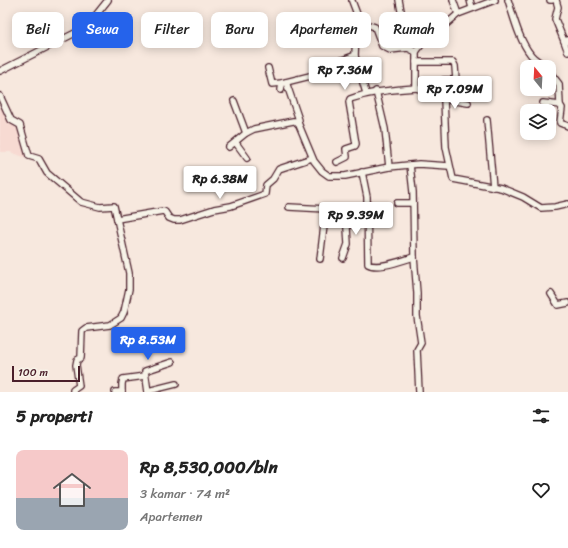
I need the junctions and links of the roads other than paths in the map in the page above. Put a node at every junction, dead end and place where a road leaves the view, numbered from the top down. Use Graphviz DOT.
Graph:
graph roads {
  1 [pos="108,0"];
  2 [pos="399,0"];
  3 [pos="454,0"];
  4 [pos="470,0"];
  5 [pos="495,0"];
  6 [pos="508,0"];
  7 [pos="556,0"];
  8 [pos="352,1"];
  9 [pos="472,8"];
  10 [pos="357,12"];
  11 [pos="401,12"];
  12 [pos="458,14"];
  13 [pos="371,26"];
  14 [pos="379,38"];
  15 [pos="566,41"];
  16 [pos="355,48"];
  17 [pos="386,48"];
  18 [pos="408,48"];
  19 [pos="416,52"];
  20 [pos="568,52"];
  21 [pos="355,56"];
  22 [pos="536,60"];
  23 [pos="416,62"];
  24 [pos="268,68"];
  25 [pos="0,71"];
  26 [pos="556,79"];
  27 [pos="444,80"];
  28 [pos="284,82"];
  29 [pos="416,88"];
  30 [pos="281,90"];
  31 [pos="376,91"];
  32 [pos="366,93"];
  33 [pos="0,96"];
  34 [pos="444,100"];
  35 [pos="234,101"];
  36 [pos="468,103"];
  37 [pos="542,103"];
  38 [pos="560,105"];
  39 [pos="487,120"];
  40 [pos="297,122"];
  41 [pos="568,126"];
  42 [pos="246,133"];
  43 [pos="236,143"];
  44 [pos="229,147"];
  45 [pos="247,158"];
  46 [pos="312,158"];
  47 [pos="337,162"];
  48 [pos="410,165"];
  49 [pos="449,166"];
  50 [pos="389,167"];
  51 [pos="362,172"];
  52 [pos="493,187"];
  53 [pos="397,203"];
  54 [pos="413,203"];
  55 [pos="568,204"];
  56 [pos="289,208"];
  57 [pos="326,209"];
  58 [pos="346,211"];
  59 [pos="367,212"];
  60 [pos="117,219"];
  61 [pos="414,257"];
  62 [pos="343,258"];
  63 [pos="320,259"];
  64 [pos="551,294"];
  65 [pos="568,303"];
  66 [pos="172,362"];
  67 [pos="145,376"];
  68 [pos="176,384"];
  69 [pos="72,392"];
  70 [pos="115,392"];
  71 [pos="122,392"];
  72 [pos="148,392"];
  73 [pos="419,392"];
  1 -- 25 [label="street"];
  2 -- 11 [label="street"];
  3 -- 12 [label="street"];
  4 -- 9 [label="street"];
  5 -- 9 [label="street"];
  6 -- 22 [label="street"];
  7 -- 15 [label="street"];
  8 -- 10 [label="street"];
  9 -- 12 [label="street"];
  12 -- 19 [label="street"];
  13 -- 14 [label="street"];
  15 -- 20 [label="street"];
  16 -- 21 [label="street"];
  17 -- 18 [label="street"];
  18 -- 19 [label="street"];
  19 -- 23 [label="street"];
  21 -- 28 [label="street"];
  21 -- 32 [label="street"];
  23 -- 27 [label="street"];
  23 -- 29 [label="street"];
  24 -- 28 [label="street"];
  26 -- 38 [label="street"];
  28 -- 30 [label="street"];
  28 -- 40 [label="street"];
  29 -- 31 [label="street"];
  29 -- 34 [label="street"];
  31 -- 32 [label="street"];
  31 -- 50 [label="street"];
  32 -- 47 [label="street"];
  33 -- 60 [label="street"];
  34 -- 36 [label="street"];
  34 -- 49 [label="street"];
  35 -- 42 [label="street"];
  37 -- 38 [label="street"];
  38 -- 41 [label="street"];
  39 -- 52 [label="street"];
  40 -- 42 [label="street"];
  40 -- 46 [label="street"];
  42 -- 43 [label="street"];
  43 -- 44 [label="street"];
  43 -- 45 [label="street"];
  46 -- 51 [label="street"];
  46 -- 60 [label="street"];
  48 -- 49 [label="street"];
  48 -- 50 [label="street"];
  48 -- 54 [label="street"];
  49 -- 52 [label="street"];
  50 -- 51 [label="street"];
  51 -- 59 [label="street"];
  52 -- 55 [label="street"];
  53 -- 54 [label="street"];
  54 -- 61 [label="street"];
  56 -- 57 [label="street"];
  57 -- 58 [label="street"];
  57 -- 63 [label="street"];
  58 -- 59 [label="street"];
  58 -- 62 [label="street"];
  59 -- 61 [label="street"];
  60 -- 69 [label="street"];
  61 -- 73 [label="street"];
  64 -- 65 [label="street"];
  66 -- 67 [label="street"];
  67 -- 71 [label="street"];
  67 -- 72 [label="street"];
  68 -- 72 [label="street"];
  70 -- 71 [label="street"];
}
